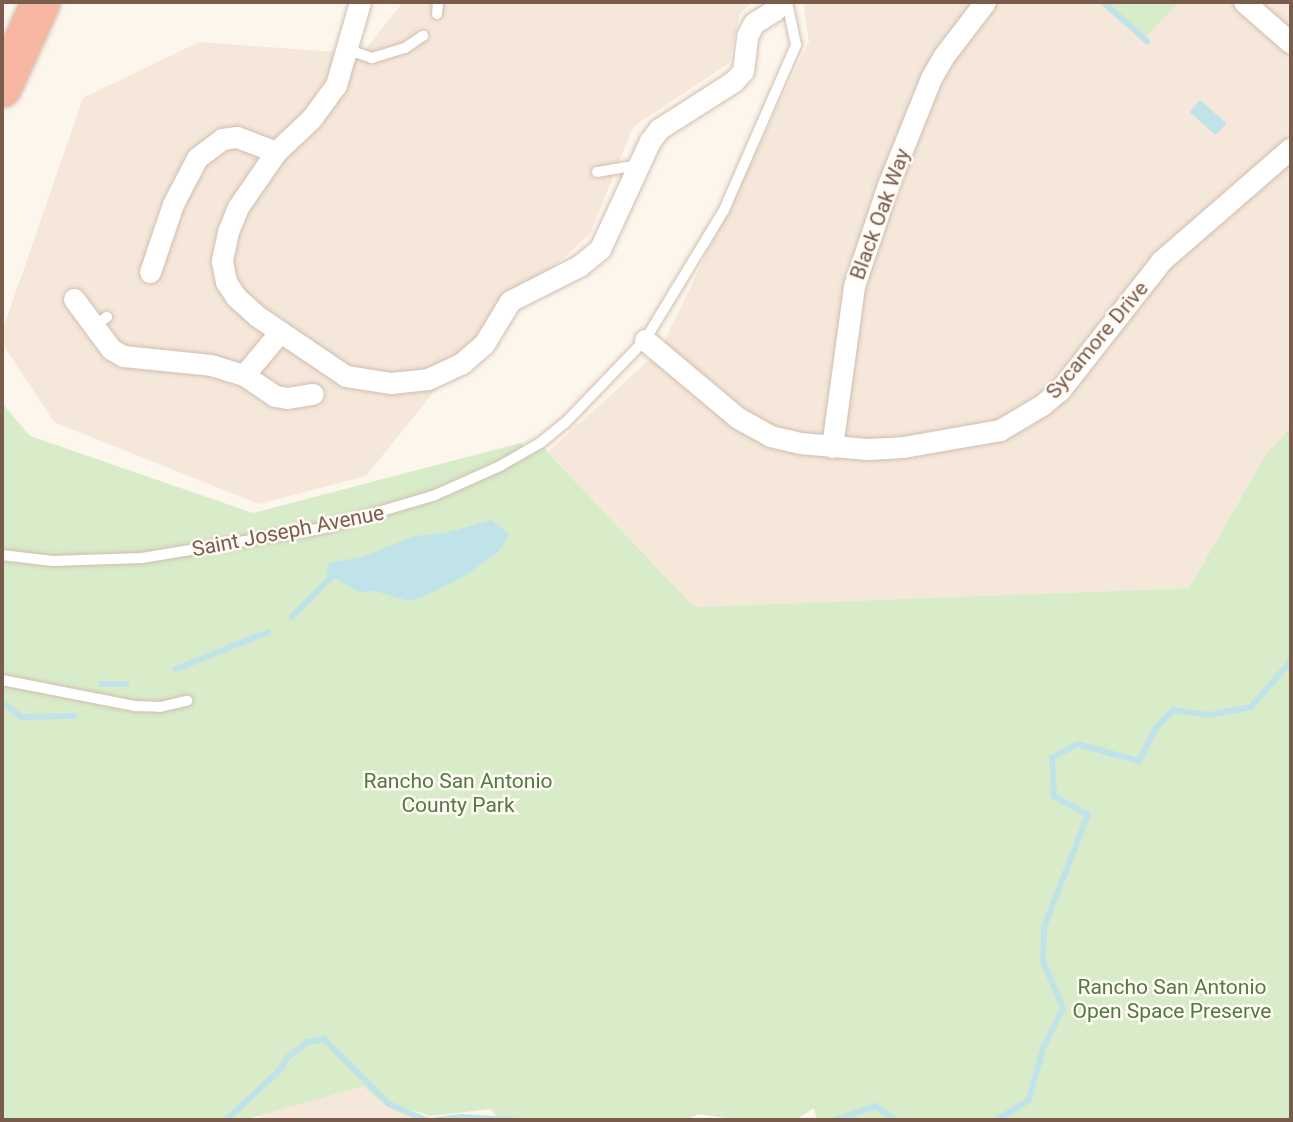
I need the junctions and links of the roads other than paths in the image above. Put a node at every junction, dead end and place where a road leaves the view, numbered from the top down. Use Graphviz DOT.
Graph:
graph roads {
  1 [pos="41,2"];
  2 [pos="360,2"];
  3 [pos="438,2"];
  4 [pos="780,2"];
  5 [pos="786,2"];
  6 [pos="985,2"];
  7 [pos="1244,2"];
  8 [pos="437,14"];
  9 [pos="423,36"];
  10 [pos="1291,43"];
  11 [pos="346,49"];
  12 [pos="2,88"];
  13 [pos="1291,148"];
  14 [pos="276,152"];
  15 [pos="641,164"];
  16 [pos="597,172"];
  17 [pos="159,261"];
  18 [pos="74,299"];
  19 [pos="279,332"];
  20 [pos="645,340"];
  21 [pos="244,374"];
  22 [pos="313,394"];
  23 [pos="832,447"];
  24 [pos="2,555"];
  25 [pos="2,680"];
  26 [pos="187,701"];
  1 -- 12 [label="highway"];
  2 -- 11 [label="street"];
  3 -- 8 [label="lane"];
  4 -- 15 [label="street"];
  5 -- 20 [label="lane, Saint Joseph Avenue"];
  6 -- 23 [label="street, Black Oak Way"];
  7 -- 10 [label="street"];
  9 -- 11 [label="lane"];
  11 -- 14 [label="street"];
  13 -- 23 [label="street, Sycamore Drive"];
  14 -- 17 [label="street"];
  14 -- 19 [label="street"];
  15 -- 16 [label="lane"];
  15 -- 19 [label="street"];
  18 -- 21 [label="street"];
  19 -- 21 [label="street"];
  20 -- 23 [label="street, Sycamore Drive"];
  20 -- 24 [label="lane, Saint Joseph Avenue"];
  21 -- 22 [label="street"];
  25 -- 26 [label="lane"];
}
